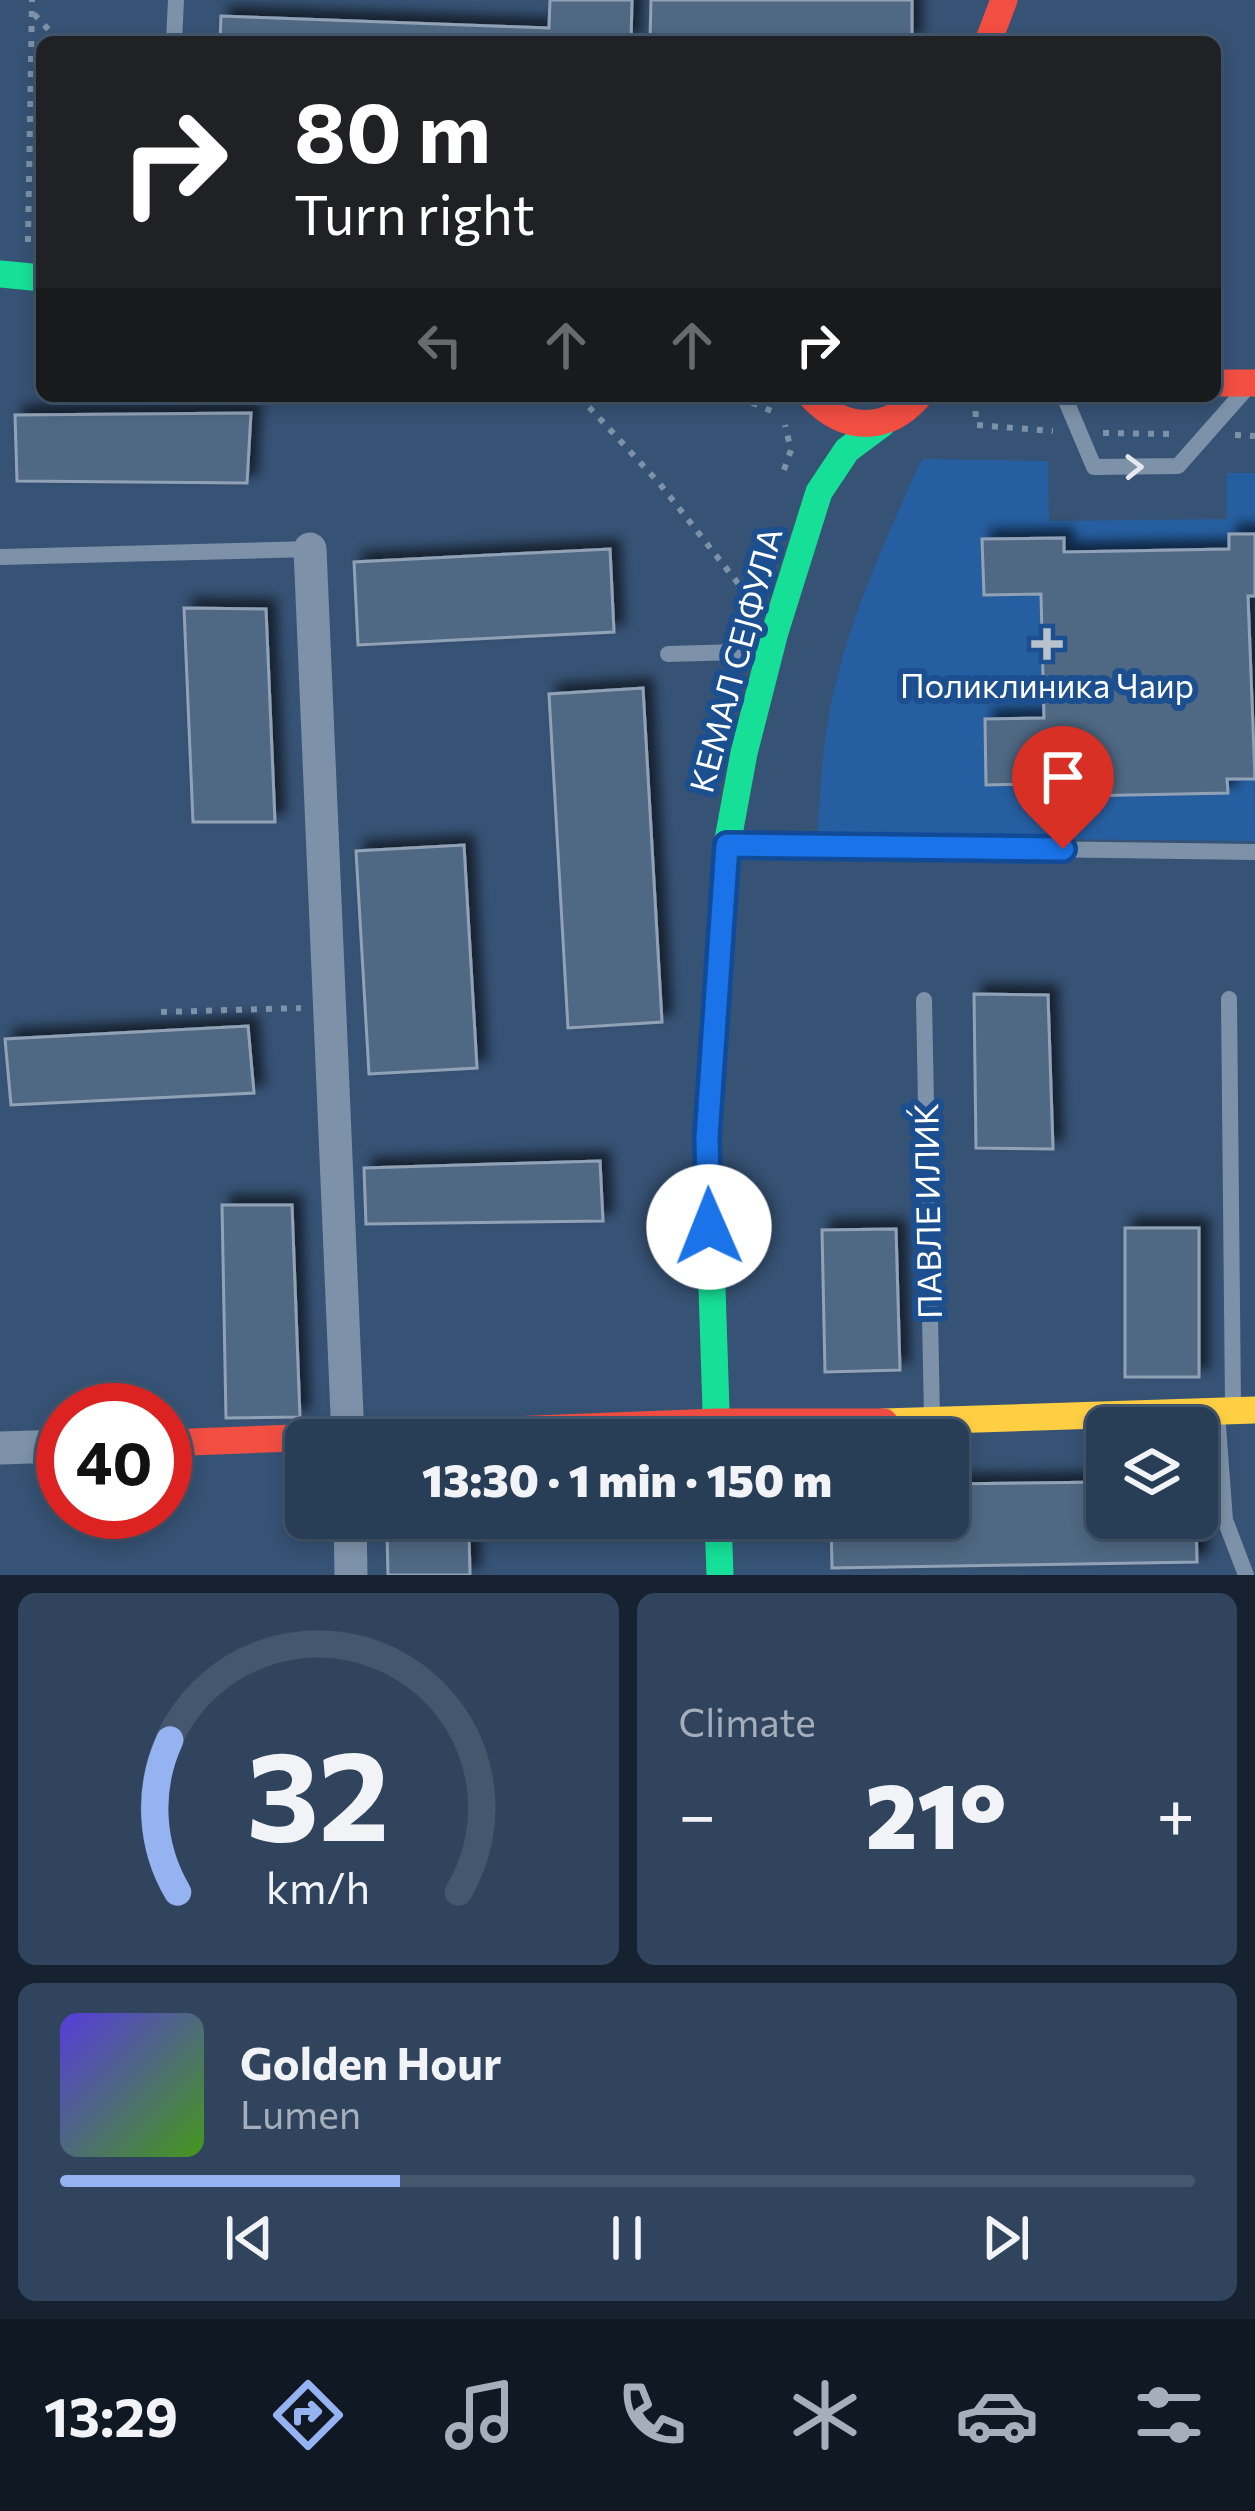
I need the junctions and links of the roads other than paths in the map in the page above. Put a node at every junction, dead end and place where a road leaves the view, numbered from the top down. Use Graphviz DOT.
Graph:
graph roads {
  1 [pos="176,0"];
  2 [pos="1004,0"];
  3 [pos="174,36"];
  4 [pos="990,36"];
  5 [pos="1221,383"];
  6 [pos="1253,383"];
  7 [pos="813,402"];
  8 [pos="817,402"];
  9 [pos="916,402"];
  10 [pos="1067,402"];
  11 [pos="882,424"];
  12 [pos="819,492"];
  13 [pos="310,549"];
  14 [pos="0,557"];
  15 [pos="773,642"];
  16 [pos="668,654"];
  17 [pos="727,845"];
  18 [pos="1255,852"];
  19 [pos="1229,999"];
  20 [pos="924,1000"];
  21 [pos="1235,1410"];
  22 [pos="347,1419"];
  23 [pos="716,1419"];
  24 [pos="932,1419"];
  25 [pos="969,1421"];
  26 [pos="285,1440"];
  27 [pos="192,1442"];
  28 [pos="36,1447"];
  29 [pos="0,1448"];
  30 [pos="350,1539"];
  31 [pos="719,1539"];
  32 [pos="351,1575"];
  33 [pos="720,1575"];
  34 [pos="1246,1575"];
  1 -- 3 [label="lane"];
  2 -- 4 [label="street"];
  5 -- 6 [label="street"];
  10 -- 6 [label="lane, one-way"];
  7 -- 12 [label="street"];
  8 -- 11 [label="street"];
  9 -- 11 [label="street"];
  11 -- 12 [label="street"];
  12 -- 15 [label="street, КЕМАЛ СЕЈФУЛА"];
  13 -- 14 [label="lane"];
  13 -- 22 [label="street"];
  15 -- 16 [label="lane"];
  15 -- 17 [label="street, КЕМАЛ СЕЈФУЛА"];
  17 -- 18 [label="lane"];
  17 -- 23 [label="street, КЕМАЛ СЕЈФУЛА"];
  19 -- 21 [label="lane"];
  20 -- 24 [label="lane, ПАВЛЕ ИЛИЌ"];
  21 -- 25 [label="street"];
  21 -- 34 [label="lane"];
  26 -- 27 [label="street"];
  28 -- 29 [label="street"];
  30 -- 32 [label="street"];
  31 -- 33 [label="street"];
}
